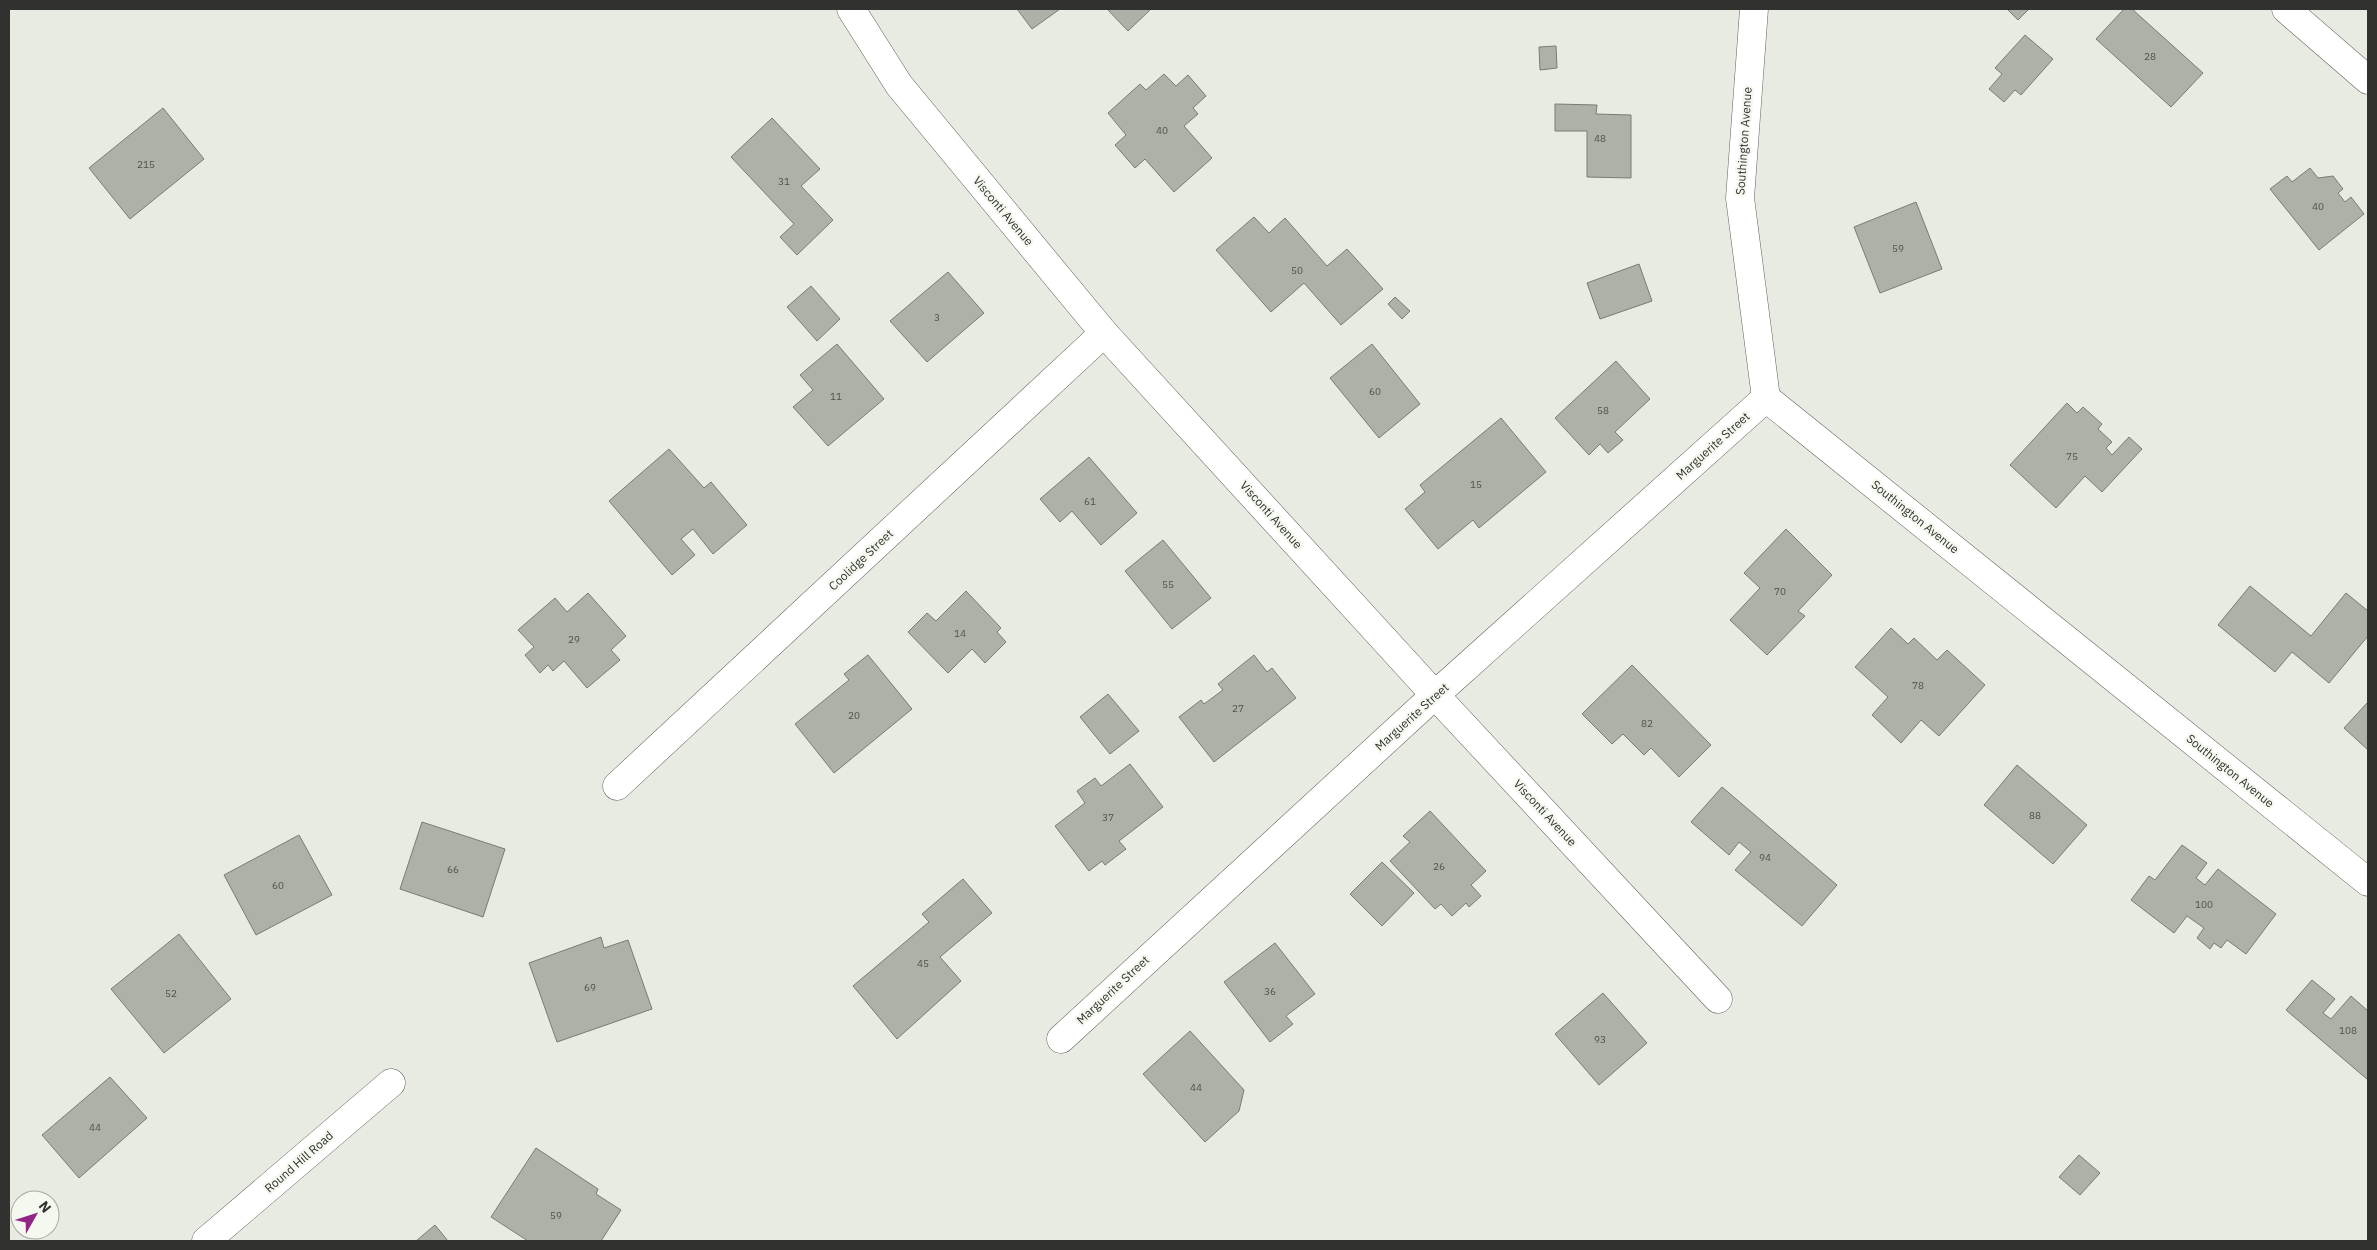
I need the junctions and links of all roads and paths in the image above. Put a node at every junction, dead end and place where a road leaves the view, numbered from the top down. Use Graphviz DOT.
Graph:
graph roads {
  1 [pos="851,9"];
  2 [pos="1754,9"];
  3 [pos="2286,9"];
  4 [pos="2368,80"];
  5 [pos="1104,333"];
  6 [pos="1766,398"];
  7 [pos="1435,695"];
  8 [pos="617,786"];
  9 [pos="2368,882"];
  10 [pos="1718,999"];
  11 [pos="1060,1039"];
  12 [pos="391,1083"];
  13 [pos="206,1241"];
  1 -- 5 [label="street, Visconti Avenue"];
  2 -- 6 [label="street, Southington Avenue"];
  3 -- 4 [label="street"];
  5 -- 7 [label="street, Visconti Avenue"];
  5 -- 8 [label="street, Coolidge Street"];
  6 -- 7 [label="street, Marguerite Street"];
  6 -- 9 [label="street, Southington Avenue"];
  7 -- 10 [label="street, Visconti Avenue"];
  7 -- 11 [label="street, Marguerite Street"];
  12 -- 13 [label="street, Round Hill Road"];
}
